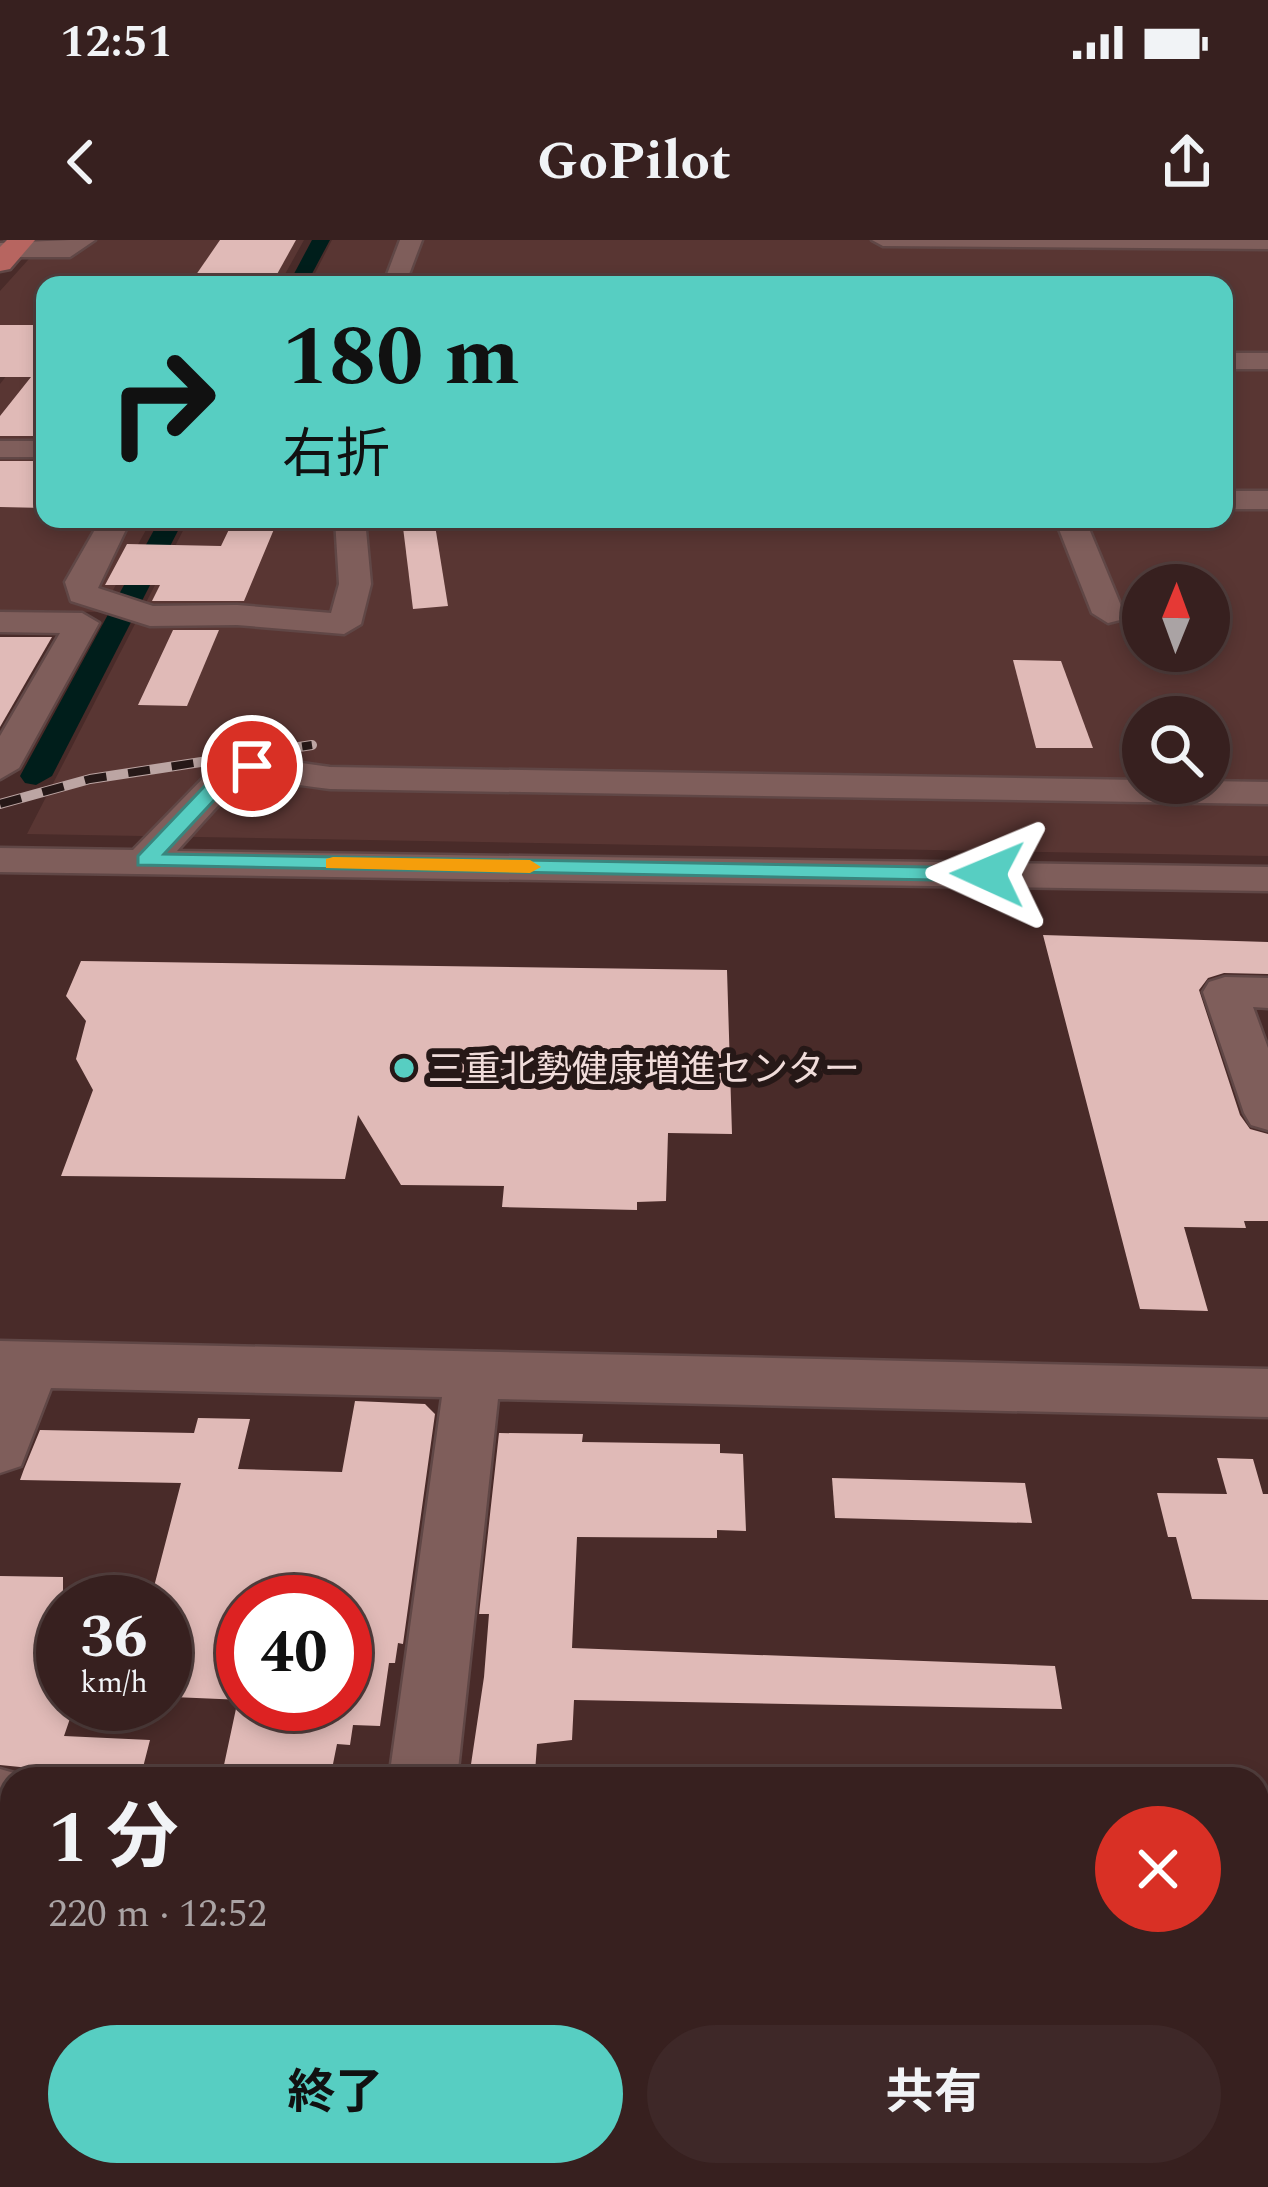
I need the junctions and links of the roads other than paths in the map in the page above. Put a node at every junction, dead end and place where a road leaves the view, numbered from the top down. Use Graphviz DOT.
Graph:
graph roads {
  1 [pos="84,240"];
  2 [pos="411,240"];
  3 [pos="883,240"];
  4 [pos="1268,243"];
  5 [pos="9,251"];
  6 [pos="397,276"];
  7 [pos="1233,361"];
  8 [pos="1268,361"];
  9 [pos="0,448"];
  10 [pos="36,449"];
  11 [pos="1233,500"];
  12 [pos="1268,500"];
  13 [pos="111,528"];
  14 [pos="351,528"];
  15 [pos="1074,528"];
  16 [pos="1108,613"];
  17 [pos="0,622"];
  18 [pos="13,722"];
  19 [pos="0,768"];
  20 [pos="1268,793"];
  21 [pos="155,850"];
  22 [pos="0,861"];
  23 [pos="1268,879"];
  24 [pos="1268,993"];
  25 [pos="1268,1113"];
  26 [pos="15,1365"];
  27 [pos="473,1374"];
  28 [pos="1268,1393"];
  29 [pos="0,1448"];
  30 [pos="424,1767"];
  1 -- 5 [label="street"];
  2 -- 6 [label="street"];
  3 -- 4 [label="street"];
  7 -- 8 [label="street"];
  9 -- 10 [label="street"];
  11 -- 12 [label="street"];
  13 -- 14 [label="street"];
  15 -- 16 [label="street"];
  17 -- 18 [label="street"];
  18 -- 19 [label="street"];
  20 -- 21 [label="street"];
  21 -- 22 [label="street"];
  21 -- 23 [label="street"];
  24 -- 25 [label="street"];
  26 -- 27 [label="street"];
  26 -- 29 [label="street"];
  27 -- 28 [label="street"];
  27 -- 30 [label="street"];
}
